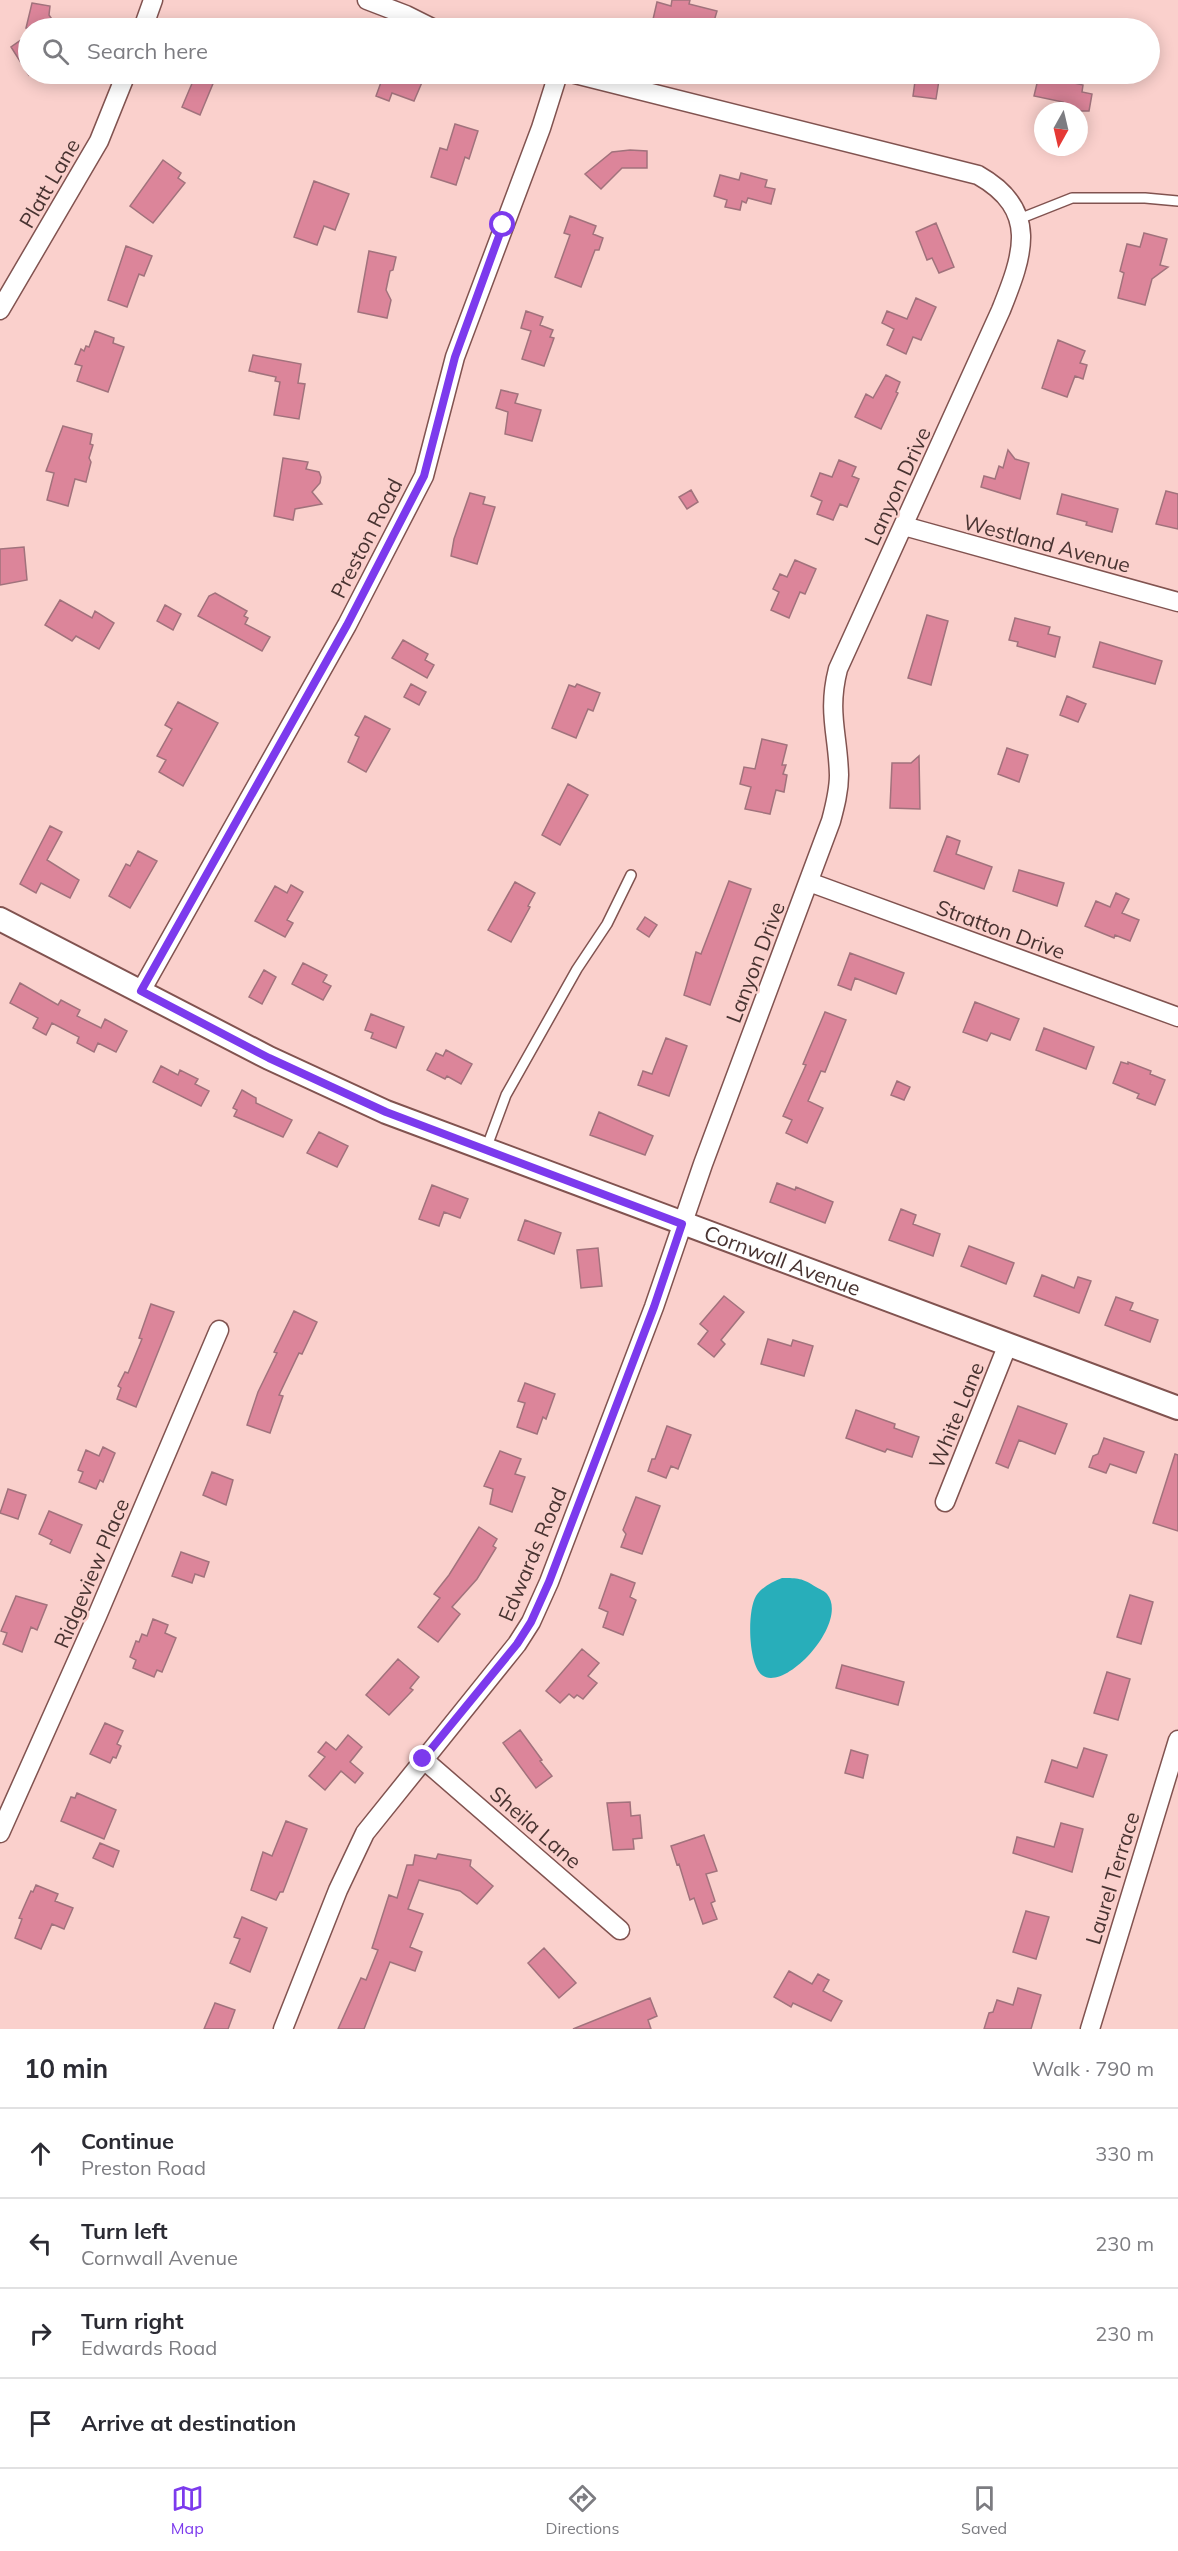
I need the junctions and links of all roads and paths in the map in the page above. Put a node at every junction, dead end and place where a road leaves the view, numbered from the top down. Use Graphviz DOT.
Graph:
graph roads {
  1 [pos="153,0"];
  2 [pos="367,0"];
  3 [pos="147,18"];
  4 [pos="412,18"];
  5 [pos="122,84"];
  6 [pos="555,84"];
  7 [pos="615,84"];
  8 [pos="1178,201"];
  9 [pos="1019,219"];
  10 [pos="0,310"];
  11 [pos="904,526"];
  12 [pos="1178,602"];
  13 [pos="631,874"];
  14 [pos="809,882"];
  15 [pos="0,919"];
  16 [pos="141,991"];
  17 [pos="1178,1017"];
  18 [pos="485,1151"];
  19 [pos="682,1224"];
  20 [pos="219,1330"];
  21 [pos="1008,1344"];
  22 [pos="1178,1408"];
  23 [pos="945,1502"];
  24 [pos="1178,1740"];
  25 [pos="423,1759"];
  26 [pos="0,1833"];
  27 [pos="620,1930"];
  28 [pos="283,2029"];
  29 [pos="1090,2029"];
  1 -- 3 [label="street"];
  2 -- 4 [label="street"];
  5 -- 10 [label="street, Platt Lane"];
  6 -- 16 [label="street, Preston Road"];
  7 -- 9 [label="street, Lanyon Drive"];
  8 -- 9 [label="lane"];
  9 -- 11 [label="street, Lanyon Drive"];
  11 -- 12 [label="street, Westland Avenue"];
  11 -- 14 [label="street, Lanyon Drive"];
  13 -- 18 [label="lane"];
  14 -- 17 [label="street, Stratton Drive"];
  14 -- 19 [label="street, Lanyon Drive"];
  15 -- 16 [label="street, Cornwall Avenue"];
  16 -- 18 [label="street, Cornwall Avenue"];
  18 -- 19 [label="street, Cornwall Avenue"];
  19 -- 21 [label="street, Cornwall Avenue"];
  19 -- 25 [label="street, Edwards Road"];
  20 -- 26 [label="street, Ridgeview Place"];
  21 -- 22 [label="street, Cornwall Avenue"];
  21 -- 23 [label="street, White Lane"];
  24 -- 29 [label="street, Laurel Terrace"];
  25 -- 27 [label="street, Sheila Lane"];
  25 -- 28 [label="street, Edwards Road"];
}
